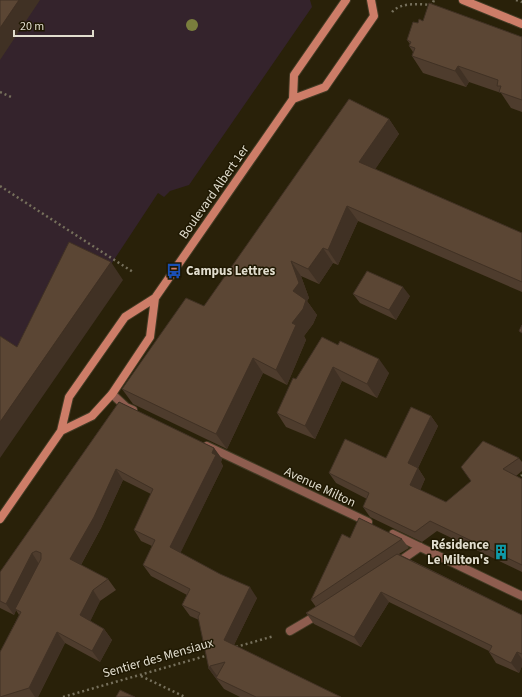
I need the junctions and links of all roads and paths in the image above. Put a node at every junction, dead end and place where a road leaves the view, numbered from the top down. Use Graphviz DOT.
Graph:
graph roads {
  1 [pos="346,0"];
  2 [pos="372,0"];
  3 [pos="463,0"];
  4 [pos="516,0"];
  5 [pos="522,2"];
  6 [pos="522,24"];
  7 [pos="0,92"];
  8 [pos="11,97"];
  9 [pos="293,99"];
  10 [pos="0,186"];
  11 [pos="133,272"];
  12 [pos="155,298"];
  13 [pos="112,394"];
  14 [pos="141,414"];
  15 [pos="61,431"];
  16 [pos="198,442"];
  17 [pos="522,476"];
  18 [pos="516,480"];
  19 [pos="0,520"];
  20 [pos="420,548"];
  21 [pos="389,569"];
  22 [pos="522,596"];
  23 [pos="325,611"];
  24 [pos="290,631"];
  25 [pos="230,649"];
  26 [pos="215,653"];
  27 [pos="140,676"];
  28 [pos="63,697"];
  29 [pos="185,697"];
  1 -- 9 [label="main road"];
  2 -- 9 [label="main road"];
  3 -- 6 [label="main road"];
  4 -- 5 [label="path"];
  7 -- 8 [label="path"];
  9 -- 12 [label="main road, Boulevard Albert 1er"];
  10 -- 11 [label="path"];
  12 -- 13 [label="main road, Boulevard Albert 1er"];
  12 -- 15 [label="main road, Boulevard Albert 1er"];
  13 -- 14 [label="street"];
  13 -- 15 [label="main road, Boulevard Albert 1er"];
  15 -- 19 [label="main road, Boulevard Albert 1er"];
  16 -- 20 [label="street, Avenue Milton"];
  17 -- 18 [label="path"];
  20 -- 21 [label="street"];
  20 -- 22 [label="street, Avenue Milton"];
  23 -- 24 [label="street"];
  24 -- 25 [label="path, Sentier des Mensiaux"];
  26 -- 27 [label="path, Sentier des Mensiaux"];
  27 -- 28 [label="path, Sentier des Mensiaux"];
  27 -- 29 [label="path"];
}
